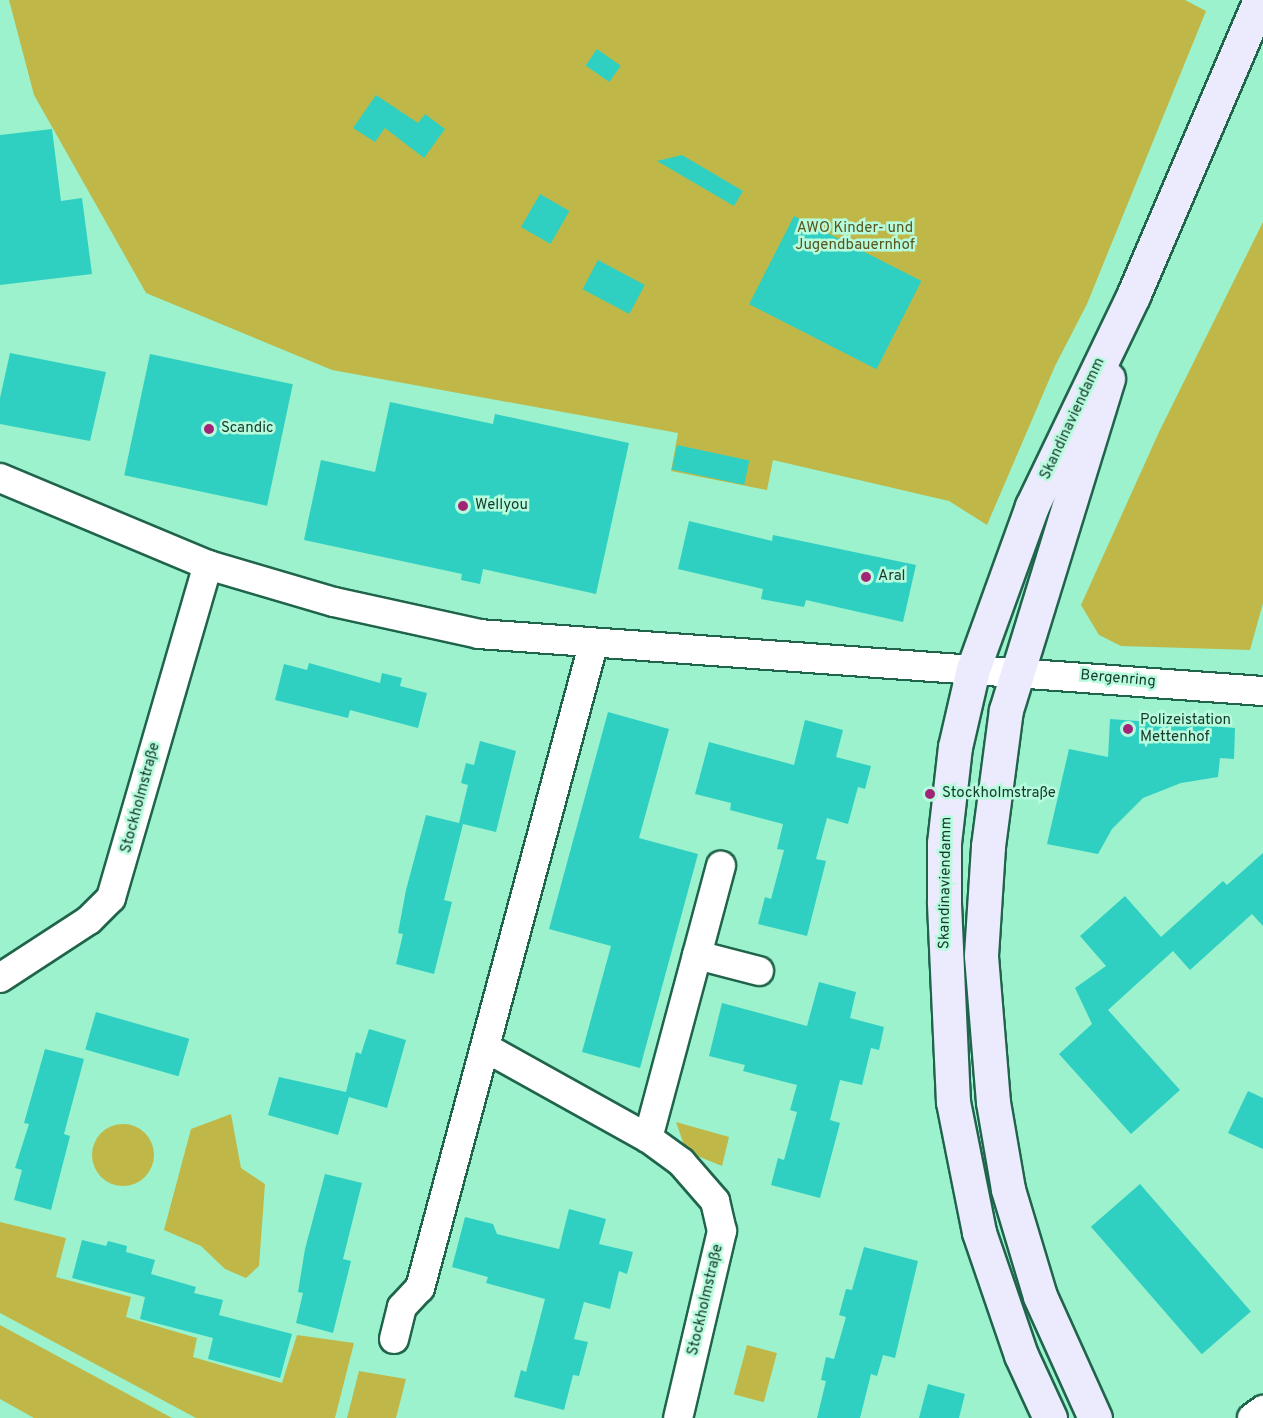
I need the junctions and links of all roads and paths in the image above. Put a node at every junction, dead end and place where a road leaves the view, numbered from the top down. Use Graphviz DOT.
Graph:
graph roads {
  1 [pos="1260,0"];
  2 [pos="1133,296"];
  3 [pos="0,478"];
  4 [pos="208,565"];
  5 [pos="593,645"];
  6 [pos="973,669"];
  7 [pos="1017,671"];
  8 [pos="1263,691"];
  9 [pos="721,866"];
  10 [pos="697,955"];
  11 [pos="759,971"];
  12 [pos="0,978"];
  13 [pos="486,1048"];
  14 [pos="648,1138"];
  15 [pos="394,1339"];
  16 [pos="1263,1410"];
  17 [pos="678,1418"];
  18 [pos="1050,1418"];
  19 [pos="1095,1418"];
  20 [pos="1252,1418"];
  1 -- 2 [label="main road, Skandinaviendamm"];
  2 -- 6 [label="main road, Skandinaviendamm"];
  2 -- 7 [label="main road, Skandinaviendamm"];
  3 -- 4 [label="street"];
  4 -- 5 [label="street"];
  4 -- 12 [label="street, Stockholmstraße"];
  5 -- 6 [label="street"];
  5 -- 13 [label="street"];
  6 -- 7 [label="street, Bergenring"];
  6 -- 18 [label="main road, Skandinaviendamm"];
  7 -- 8 [label="street, Bergenring"];
  7 -- 19 [label="main road, Skandinaviendamm"];
  9 -- 10 [label="street"];
  10 -- 11 [label="street"];
  10 -- 14 [label="street"];
  13 -- 14 [label="street, Stockholmstraße"];
  13 -- 15 [label="street"];
  14 -- 17 [label="street, Stockholmstraße"];
  16 -- 20 [label="street"];
}
